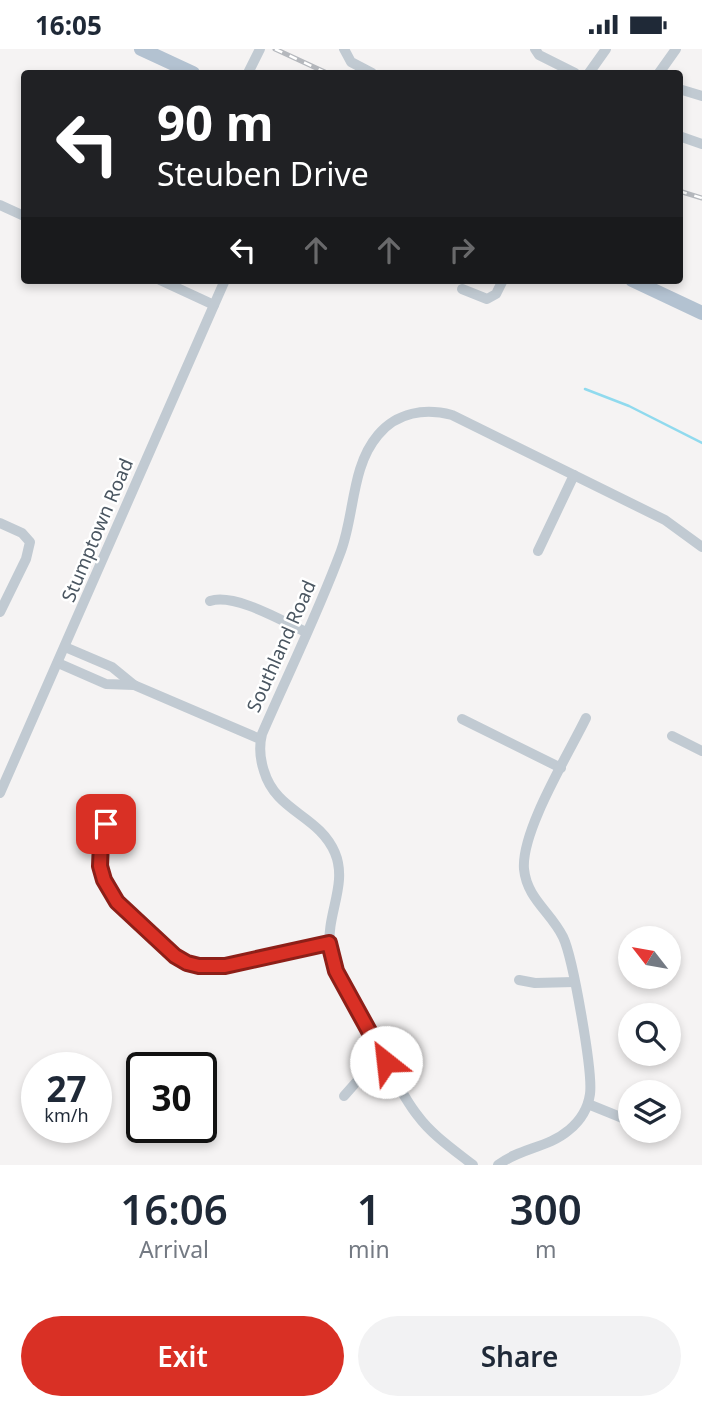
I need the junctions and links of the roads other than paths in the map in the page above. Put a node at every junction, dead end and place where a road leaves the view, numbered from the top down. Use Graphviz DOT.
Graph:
graph roads {
  1 [pos="141,49"];
  2 [pos="260,49"];
  3 [pos="344,49"];
  4 [pos="535,49"];
  5 [pos="606,49"];
  6 [pos="676,49"];
  7 [pos="186,70"];
  8 [pos="250,70"];
  9 [pos="366,70"];
  10 [pos="569,70"];
  11 [pos="591,70"];
  12 [pos="661,70"];
  13 [pos="683,90"];
  14 [pos="702,96"];
  15 [pos="683,137"];
  16 [pos="702,144"];
  17 [pos="0,205"];
  18 [pos="21,215"];
  19 [pos="169,284"];
  20 [pos="223,284"];
  21 [pos="501,284"];
  22 [pos="640,284"];
  23 [pos="462,289"];
  24 [pos="214,305"];
  25 [pos="702,313"];
  26 [pos="574,475"];
  27 [pos="0,523"];
  28 [pos="702,547"];
  29 [pos="538,551"];
  30 [pos="6,585"];
  31 [pos="210,601"];
  32 [pos="0,611"];
  33 [pos="306,632"];
  34 [pos="65,647"];
  35 [pos="58,663"];
  36 [pos="134,685"];
  37 [pos="586,718"];
  38 [pos="462,719"];
  39 [pos="672,736"];
  40 [pos="260,740"];
  41 [pos="702,751"];
  42 [pos="561,768"];
  43 [pos="0,793"];
  44 [pos="106,801"];
  45 [pos="329,943"];
  46 [pos="519,980"];
  47 [pos="574,982"];
  48 [pos="386,1062"];
  49 [pos="344,1096"];
  50 [pos="587,1104"];
  51 [pos="618,1116"];
  52 [pos="473,1165"];
  53 [pos="498,1165"];
  1 -- 7 [label="main road"];
  2 -- 8 [label="street"];
  3 -- 9 [label="street"];
  4 -- 10 [label="street"];
  5 -- 11 [label="street"];
  6 -- 12 [label="street"];
  13 -- 14 [label="street"];
  15 -- 16 [label="street"];
  17 -- 18 [label="street"];
  19 -- 24 [label="street"];
  20 -- 24 [label="street, Stumptown Road"];
  21 -- 23 [label="street"];
  22 -- 25 [label="main road"];
  24 -- 34 [label="street, Stumptown Road"];
  26 -- 28 [label="street, Southland Road"];
  26 -- 29 [label="street"];
  26 -- 33 [label="street, Southland Road"];
  27 -- 30 [label="street"];
  30 -- 32 [label="street"];
  31 -- 33 [label="street"];
  33 -- 40 [label="street, Southland Road"];
  34 -- 35 [label="street, Stumptown Road"];
  34 -- 36 [label="street"];
  35 -- 36 [label="street"];
  35 -- 43 [label="street, Stumptown Road"];
  36 -- 40 [label="street"];
  37 -- 42 [label="street"];
  38 -- 42 [label="street"];
  39 -- 41 [label="street"];
  40 -- 45 [label="street, Southland Road"];
  42 -- 47 [label="street"];
  44 -- 45 [label="street"];
  45 -- 48 [label="street, Southland Road"];
  46 -- 47 [label="street"];
  47 -- 50 [label="street"];
  48 -- 49 [label="street"];
  48 -- 52 [label="street, Southland Road"];
  50 -- 51 [label="street"];
  50 -- 53 [label="street"];
}
